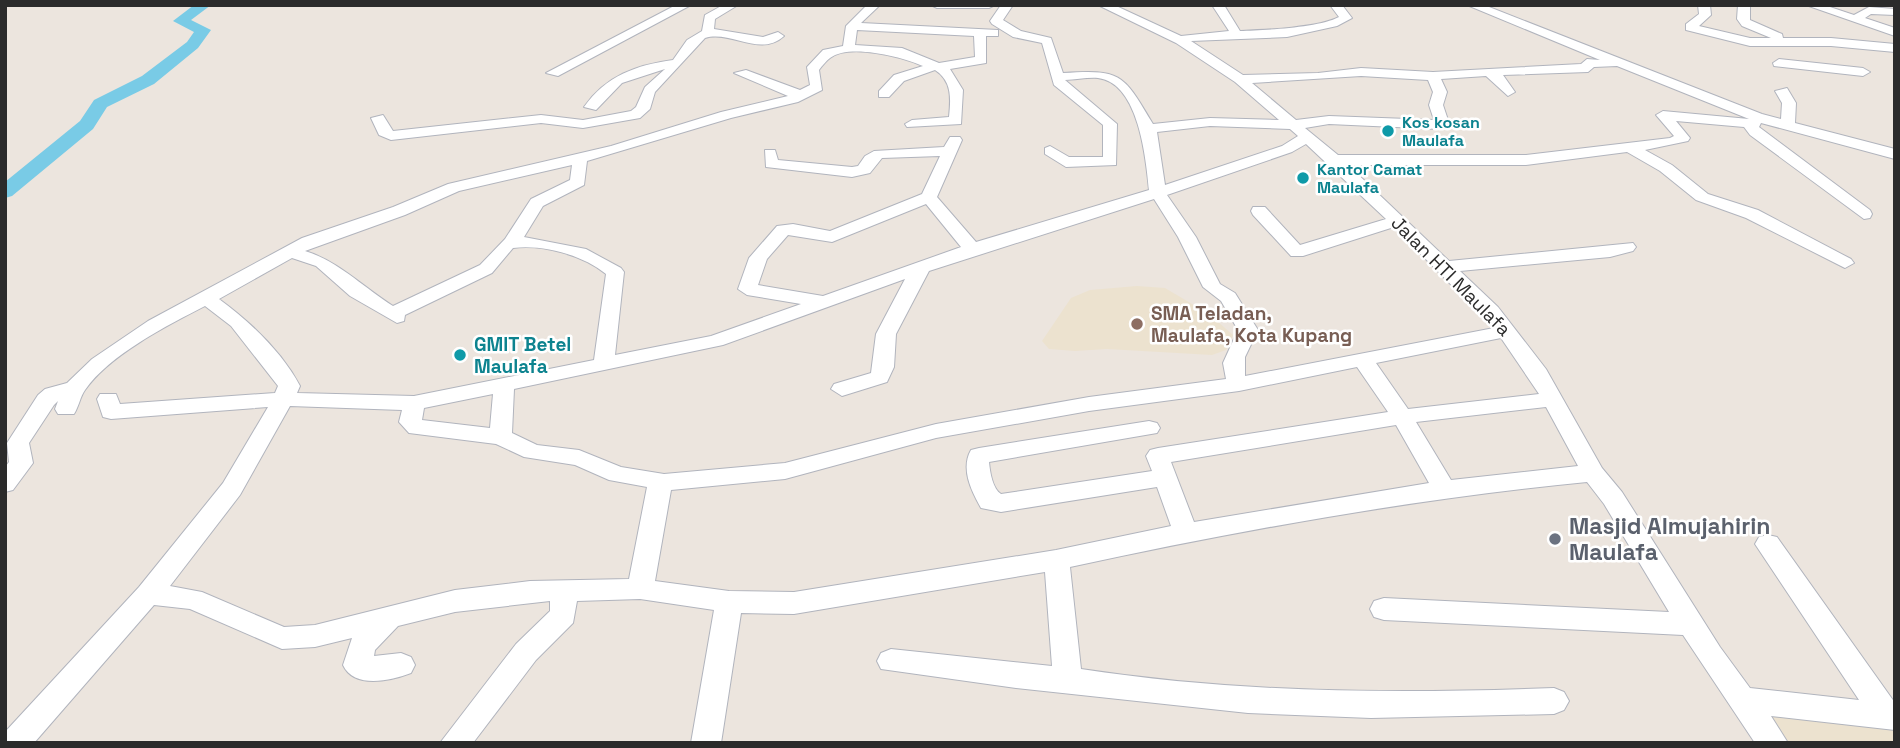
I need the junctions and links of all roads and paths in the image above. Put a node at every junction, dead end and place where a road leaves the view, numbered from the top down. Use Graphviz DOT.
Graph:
graph roads {
  1 [pos="685,5"];
  2 [pos="732,5"];
  3 [pos="874,5"];
  4 [pos="937,5"];
  5 [pos="989,5"];
  6 [pos="1007,5"];
  7 [pos="1104,5"];
  8 [pos="1217,5"];
  9 [pos="1336,5"];
  10 [pos="1473,5"];
  11 [pos="1704,5"];
  12 [pos="1744,5"];
  13 [pos="1812,5"];
  14 [pos="1866,8"];
  15 [pos="1895,12"];
  16 [pos="1857,18"];
  17 [pos="852,26"];
  18 [pos="1895,32"];
  19 [pos="708,33"];
  20 [pos="980,33"];
  21 [pos="1017,34"];
  22 [pos="1237,35"];
  23 [pos="778,36"];
  24 [pos="1180,40"];
  25 [pos="1787,41"];
  26 [pos="1815,43"];
  27 [pos="849,48"];
  28 [pos="1895,48"];
  29 [pos="678,63"];
  30 [pos="1625,64"];
  31 [pos="1779,64"];
  32 [pos="936,66"];
  33 [pos="1492,72"];
  34 [pos="553,73"];
  35 [pos="741,73"];
  36 [pos="1433,76"];
  37 [pos="1056,77"];
  38 [pos="1240,79"];
  39 [pos="1508,92"];
  40 [pos="1782,92"];
  41 [pos="884,94"];
  42 [pos="801,95"];
  43 [pos="591,107"];
  44 [pos="378,118"];
  45 [pos="956,121"];
  46 [pos="1756,121"];
  47 [pos="912,124"];
  48 [pos="1788,125"];
  49 [pos="1149,129"];
  50 [pos="1300,131"];
  51 [pos="1874,131"];
  52 [pos="1631,148"];
  53 [pos="1130,149"];
  54 [pos="1287,149"];
  55 [pos="951,151"];
  56 [pos="1050,151"];
  57 [pos="770,153"];
  58 [pos="1891,153"];
  59 [pos="1329,156"];
  60 [pos="580,157"];
  61 [pos="1158,193"];
  62 [pos="929,197"];
  63 [pos="1259,211"];
  64 [pos="1864,214"];
  65 [pos="1396,221"];
  66 [pos="512,242"];
  67 [pos="1627,247"];
  68 [pos="972,249"];
  69 [pos="290,252"];
  70 [pos="1845,263"];
  71 [pos="923,266"];
  72 [pos="1445,267"];
  73 [pos="206,298"];
  74 [pos="821,301"];
  75 [pos="1507,331"];
  76 [pos="1362,360"];
  77 [pos="604,363"];
  78 [pos="1239,384"];
  79 [pos="504,385"];
  80 [pos="75,388"];
  81 [pos="842,389"];
  82 [pos="1144,397"];
  83 [pos="108,399"];
  84 [pos="283,399"];
  85 [pos="1555,399"];
  86 [pos="414,403"];
  87 [pos="66,409"];
  88 [pos="1402,417"];
  89 [pos="1149,428"];
  90 [pos="14,436"];
  91 [pos="501,437"];
  92 [pos="1162,467"];
  93 [pos="1593,473"];
  94 [pos="664,482"];
  95 [pos="5,484"];
  96 [pos="1445,489"];
  97 [pos="1186,533"];
  98 [pos="1768,544"];
  99 [pos="1056,559"];
  100 [pos="640,589"];
  101 [pos="564,590"];
  102 [pos="148,594"];
  103 [pos="729,602"];
  104 [pos="1384,609"];
  105 [pos="395,618"];
  106 [pos="1692,624"];
  107 [pos="891,661"];
  108 [pos="401,666"];
  109 [pos="1066,679"];
  110 [pos="1744,700"];
  111 [pos="1554,701"];
  112 [pos="1891,716"];
  113 [pos="15,743"];
  114 [pos="455,743"];
  115 [pos="706,743"];
  116 [pos="1773,743"];
  1 -- 34 [label="street"];
  2 -- 19 [label="street"];
  3 -- 17 [label="street"];
  4 -- 5 [label="street"];
  6 -- 21 [label="street"];
  7 -- 24 [label="street, Jalan HTI Maulafa"];
  8 -- 22 [label="street"];
  9 -- 22 [label="street"];
  10 -- 30 [label="street"];
  11 -- 25 [label="street"];
  12 -- 25 [label="street"];
  13 -- 16 [label="street"];
  14 -- 15 [label="street"];
  14 -- 16 [label="street"];
  16 -- 18 [label="street"];
  17 -- 20 [label="street"];
  17 -- 27 [label="street"];
  19 -- 23 [label="street"];
  19 -- 29 [label="street"];
  20 -- 21 [label="street"];
  20 -- 32 [label="street"];
  21 -- 37 [label="street"];
  22 -- 24 [label="street"];
  24 -- 38 [label="street, Jalan HTI Maulafa"];
  25 -- 26 [label="street"];
  26 -- 28 [label="street"];
  26 -- 31 [label="street"];
  27 -- 32 [label="street"];
  27 -- 42 [label="street"];
  29 -- 43 [label="street"];
  29 -- 44 [label="street"];
  30 -- 33 [label="street"];
  30 -- 46 [label="street"];
  32 -- 41 [label="street"];
  32 -- 45 [label="street"];
  33 -- 36 [label="street"];
  33 -- 39 [label="street"];
  35 -- 42 [label="street"];
  36 -- 38 [label="street"];
  36 -- 50 [label="street"];
  37 -- 49 [label="street"];
  37 -- 53 [label="street"];
  38 -- 50 [label="street, Jalan HTI Maulafa"];
  40 -- 48 [label="street"];
  42 -- 60 [label="street"];
  45 -- 47 [label="street"];
  45 -- 55 [label="street"];
  46 -- 48 [label="street"];
  46 -- 52 [label="street"];
  46 -- 64 [label="street"];
  48 -- 58 [label="street"];
  49 -- 50 [label="street"];
  49 -- 53 [label="street"];
  50 -- 54 [label="street"];
  50 -- 59 [label="street, Jalan HTI Maulafa"];
  51 -- 58 [label="street"];
  52 -- 59 [label="street"];
  52 -- 70 [label="street"];
  53 -- 56 [label="street"];
  53 -- 61 [label="street"];
  54 -- 59 [label="street"];
  54 -- 61 [label="street"];
  55 -- 57 [label="street"];
  55 -- 62 [label="street"];
  59 -- 65 [label="street, Jalan HTI Maulafa"];
  60 -- 66 [label="street"];
  60 -- 69 [label="street"];
  61 -- 68 [label="street"];
  61 -- 78 [label="street"];
  62 -- 68 [label="street"];
  62 -- 74 [label="street"];
  63 -- 65 [label="street"];
  65 -- 72 [label="street, Jalan HTI Maulafa"];
  66 -- 69 [label="street"];
  66 -- 77 [label="street"];
  67 -- 72 [label="street"];
  68 -- 71 [label="street"];
  69 -- 73 [label="street"];
  71 -- 74 [label="street"];
  71 -- 81 [label="street"];
  72 -- 75 [label="street, Jalan HTI Maulafa"];
  73 -- 80 [label="street"];
  73 -- 84 [label="street"];
  74 -- 77 [label="street"];
  75 -- 76 [label="street"];
  75 -- 85 [label="street, Jalan HTI Maulafa"];
  76 -- 78 [label="street"];
  76 -- 88 [label="street"];
  77 -- 79 [label="street"];
  78 -- 82 [label="street"];
  79 -- 86 [label="street"];
  79 -- 91 [label="street"];
  80 -- 87 [label="street"];
  80 -- 90 [label="street"];
  82 -- 89 [label="street"];
  82 -- 94 [label="street"];
  83 -- 84 [label="street"];
  84 -- 86 [label="street"];
  84 -- 102 [label="street"];
  85 -- 88 [label="street"];
  85 -- 93 [label="street, Jalan HTI Maulafa"];
  86 -- 91 [label="street"];
  88 -- 92 [label="street"];
  88 -- 96 [label="street"];
  89 -- 92 [label="street"];
  89 -- 92 [label="street"];
  90 -- 95 [label="street"];
  91 -- 94 [label="street"];
  92 -- 97 [label="street"];
  93 -- 96 [label="street"];
  93 -- 106 [label="street, Jalan HTI Maulafa"];
  94 -- 100 [label="street"];
  96 -- 97 [label="street"];
  97 -- 99 [label="street"];
  98 -- 112 [label="street"];
  99 -- 103 [label="street"];
  99 -- 109 [label="street"];
  100 -- 101 [label="street"];
  100 -- 103 [label="street"];
  101 -- 105 [label="street"];
  101 -- 114 [label="street"];
  102 -- 105 [label="street"];
  102 -- 113 [label="street"];
  103 -- 115 [label="street"];
  104 -- 106 [label="street"];
  105 -- 108 [label="street"];
  106 -- 110 [label="street, Jalan HTI Maulafa"];
  107 -- 109 [label="street"];
  109 -- 111 [label="street"];
  110 -- 112 [label="street"];
  110 -- 116 [label="street, Jalan HTI Maulafa"];
}
